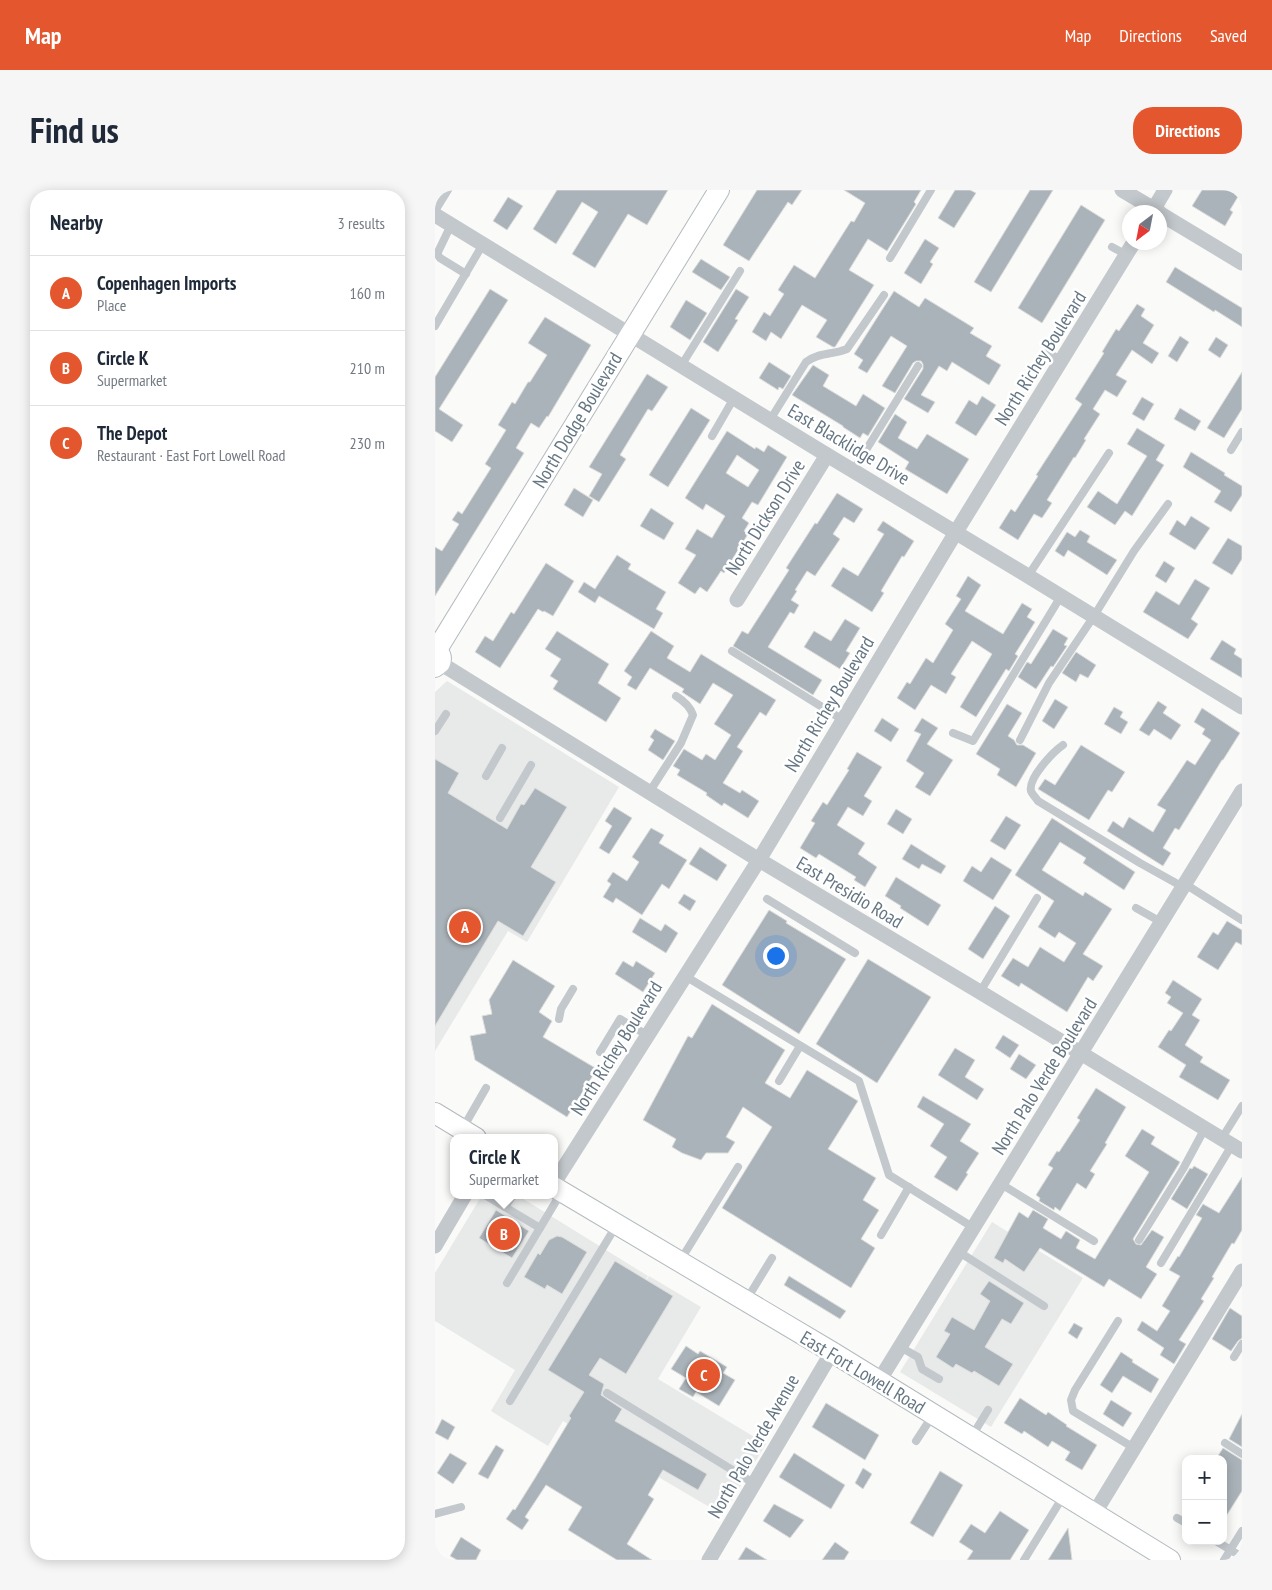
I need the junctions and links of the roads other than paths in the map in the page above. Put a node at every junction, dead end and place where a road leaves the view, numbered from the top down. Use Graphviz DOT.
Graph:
graph roads {
  1 [pos="449,190"];
  2 [pos="719,190"];
  3 [pos="931,190"];
  4 [pos="1122,190"];
  5 [pos="1165,190"];
  6 [pos="1145,205"];
  7 [pos="1159,205"];
  8 [pos="435,211"];
  9 [pos="435,215"];
  10 [pos="1167,219"];
  11 [pos="451,225"];
  12 [pos="483,244"];
  13 [pos="1112,247"];
  14 [pos="1122,248"];
  15 [pos="1129,250"];
  16 [pos="890,258"];
  17 [pos="1242,263"];
  18 [pos="740,271"];
  19 [pos="466,274"];
  20 [pos="884,295"];
  21 [pos="435,326"];
  22 [pos="630,334"];
  23 [pos="1047,352"];
  24 [pos="1062,361"];
  25 [pos="681,366"];
  26 [pos="918,366"];
  27 [pos="734,398"];
  28 [pos="770,420"];
  29 [pos="1242,432"];
  30 [pos="712,436"];
  31 [pos="1231,450"];
  32 [pos="1109,453"];
  33 [pos="827,455"];
  34 [pos="853,471"];
  35 [pos="1168,504"];
  36 [pos="956,532"];
  37 [pos="1028,576"];
  38 [pos="1061,596"];
  39 [pos="737,600"];
  40 [pos="1094,616"];
  41 [pos="732,651"];
  42 [pos="436,658"];
  43 [pos="676,696"];
  44 [pos="1242,707"];
  45 [pos="446,714"];
  46 [pos="843,720"];
  47 [pos="435,732"];
  48 [pos="953,733"];
  49 [pos="1020,740"];
  50 [pos="1063,745"];
  51 [pos="502,748"];
  52 [pos="531,765"];
  53 [pos="486,776"];
  54 [pos="649,791"];
  55 [pos="1242,791"];
  56 [pos="500,818"];
  57 [pos="759,860"];
  58 [pos="1184,885"];
  59 [pos="1037,898"];
  60 [pos="767,899"];
  61 [pos="1136,908"];
  62 [pos="1242,920"];
  63 [pos="1161,922"];
  64 [pos="855,953"];
  65 [pos="685,976"];
  66 [pos="573,989"];
  67 [pos="980,992"];
  68 [pos="559,1020"];
  69 [pos="647,1035"];
  70 [pos="800,1046"];
  71 [pos="600,1052"];
  72 [pos="1081,1054"];
  73 [pos="779,1081"];
  74 [pos="486,1088"];
  75 [pos="1242,1106"];
  76 [pos="435,1113"];
  77 [pos="1205,1128"];
  78 [pos="469,1134"];
  79 [pos="1232,1145"];
  80 [pos="739,1167"];
  81 [pos="1001,1184"];
  82 [pos="558,1185"];
  83 [pos="909,1187"];
  84 [pos="558,1188"];
  85 [pos="463,1199"];
  86 [pos="492,1199"];
  87 [pos="510,1199"];
  88 [pos="552,1199"];
  89 [pos="505,1207"];
  90 [pos="617,1224"];
  91 [pos="540,1228"];
  92 [pos="974,1228"];
  93 [pos="881,1235"];
  94 [pos="1139,1240"];
  95 [pos="1094,1241"];
  96 [pos="435,1246"];
  97 [pos="959,1252"];
  98 [pos="772,1258"];
  99 [pos="680,1262"];
  100 [pos="1161,1262"];
  101 [pos="1242,1271"];
  102 [pos="507,1283"];
  103 [pos="746,1301"];
  104 [pos="1044,1306"];
  105 [pos="1118,1321"];
  106 [pos="1242,1344"];
  107 [pos="900,1347"];
  108 [pos="832,1352"];
  109 [pos="1234,1357"];
  110 [pos="939,1379"];
  111 [pos="879,1381"];
  112 [pos="607,1393"];
  113 [pos="510,1401"];
  114 [pos="989,1410"];
  115 [pos="933,1415"];
  116 [pos="971,1438"];
  117 [pos="916,1441"];
  118 [pos="1225,1443"];
  119 [pos="1134,1448"];
  120 [pos="1242,1454"];
  121 [pos="755,1484"];
  122 [pos="1064,1495"];
  123 [pos="461,1507"];
  124 [pos="435,1514"];
  125 [pos="1094,1514"];
  126 [pos="1177,1518"];
  127 [pos="1182,1521"];
  128 [pos="1242,1531"];
  129 [pos="1223,1545"];
  130 [pos="1231,1550"];
  131 [pos="1158,1557"];
  132 [pos="1242,1557"];
  133 [pos="709,1560"];
  134 [pos="1023,1560"];
  135 [pos="1224,1560"];
  1 -- 8 [label="lane"];
  2 -- 22 [label="main road, North Dodge Boulevard"];
  3 -- 16 [label="lane"];
  4 -- 6 [label="street"];
  5 -- 7 [label="street"];
  9 -- 11 [label="street, East Blacklidge Drive"];
  10 -- 17 [label="street"];
  11 -- 12 [label="street, East Blacklidge Drive"];
  11 -- 19 [label="lane"];
  12 -- 19 [label="lane"];
  12 -- 22 [label="street, East Blacklidge Drive"];
  13 -- 14 [label="lane"];
  15 -- 24 [label="street, North Richey Boulevard"];
  18 -- 25 [label="lane"];
  19 -- 21 [label="lane"];
  20 -- 28 [label="lane"];
  22 -- 25 [label="street, East Blacklidge Drive"];
  22 -- 42 [label="main road, North Dodge Boulevard"];
  23 -- 24 [label="lane"];
  24 -- 36 [label="street, North Richey Boulevard"];
  25 -- 27 [label="street, East Blacklidge Drive"];
  26 -- 34 [label="lane"];
  27 -- 28 [label="street, East Blacklidge Drive"];
  27 -- 30 [label="lane"];
  28 -- 33 [label="street, East Blacklidge Drive"];
  29 -- 31 [label="lane"];
  32 -- 37 [label="lane"];
  33 -- 34 [label="street, East Blacklidge Drive"];
  33 -- 39 [label="street, North Dickson Drive"];
  34 -- 36 [label="street, East Blacklidge Drive"];
  35 -- 40 [label="lane"];
  36 -- 37 [label="street, East Blacklidge Drive"];
  36 -- 46 [label="street, North Richey Boulevard"];
  37 -- 38 [label="street, East Blacklidge Drive"];
  38 -- 40 [label="street, East Blacklidge Drive"];
  38 -- 48 [label="lane"];
  40 -- 44 [label="street, East Blacklidge Drive"];
  40 -- 49 [label="lane"];
  41 -- 46 [label="lane"];
  42 -- 54 [label="street, East Presidio Road"];
  43 -- 54 [label="lane"];
  45 -- 47 [label="lane"];
  46 -- 57 [label="street, North Richey Boulevard"];
  50 -- 58 [label="lane"];
  51 -- 53 [label="lane"];
  52 -- 56 [label="lane"];
  54 -- 57 [label="street, East Presidio Road"];
  55 -- 58 [label="street, North Palo Verde Boulevard"];
  57 -- 65 [label="street, North Richey Boulevard"];
  57 -- 67 [label="street, East Presidio Road"];
  58 -- 62 [label="lane"];
  58 -- 63 [label="street, North Palo Verde Boulevard"];
  59 -- 67 [label="lane"];
  60 -- 64 [label="lane"];
  61 -- 63 [label="lane"];
  63 -- 72 [label="street, North Palo Verde Boulevard"];
  65 -- 69 [label="street, North Richey Boulevard"];
  65 -- 70 [label="lane"];
  66 -- 68 [label="lane"];
  67 -- 72 [label="street, East Presidio Road"];
  69 -- 71 [label="lane"];
  69 -- 82 [label="street, North Richey Boulevard"];
  70 -- 73 [label="lane"];
  70 -- 83 [label="lane"];
  72 -- 77 [label="street, East Presidio Road"];
  72 -- 81 [label="street, North Palo Verde Boulevard"];
  74 -- 78 [label="lane"];
  75 -- 79 [label="lane"];
  76 -- 78 [label="main road"];
  77 -- 79 [label="street, East Presidio Road"];
  77 -- 94 [label="lane"];
  79 -- 100 [label="lane"];
  80 -- 99 [label="lane"];
  81 -- 92 [label="street, North Palo Verde Boulevard"];
  81 -- 95 [label="lane"];
  83 -- 92 [label="lane"];
  83 -- 93 [label="lane"];
  84 -- 90 [label="main road, East Fort Lowell Road"];
  85 -- 96 [label="street"];
  86 -- 89 [label="lane"];
  87 -- 89 [label="lane"];
  88 -- 91 [label="lane"];
  89 -- 91 [label="lane"];
  90 -- 99 [label="main road, East Fort Lowell Road"];
  90 -- 113 [label="lane"];
  91 -- 102 [label="lane"];
  92 -- 97 [label="street, North Palo Verde Boulevard"];
  97 -- 104 [label="lane"];
  97 -- 107 [label="street, North Palo Verde Boulevard"];
  98 -- 103 [label="lane"];
  99 -- 103 [label="main road, East Fort Lowell Road"];
  101 -- 119 [label="street"];
  103 -- 108 [label="main road, East Fort Lowell Road"];
  105 -- 119 [label="lane"];
  106 -- 109 [label="lane"];
  107 -- 110 [label="lane"];
  107 -- 111 [label="street, North Palo Verde Boulevard"];
  108 -- 111 [label="main road, East Fort Lowell Road"];
  108 -- 121 [label="street, North Palo Verde Avenue"];
  111 -- 115 [label="main road, East Fort Lowell Road"];
  112 -- 121 [label="lane"];
  114 -- 116 [label="lane"];
  115 -- 116 [label="main road, East Fort Lowell Road"];
  115 -- 117 [label="lane"];
  116 -- 122 [label="main road, East Fort Lowell Road"];
  118 -- 120 [label="lane"];
  119 -- 125 [label="street"];
  121 -- 133 [label="street, North Palo Verde Avenue"];
  122 -- 125 [label="main road, East Fort Lowell Road"];
  122 -- 134 [label="lane"];
  123 -- 124 [label="lane"];
  125 -- 131 [label="main road, East Fort Lowell Road"];
  126 -- 127 [label="lane"];
  128 -- 130 [label="lane"];
  129 -- 130 [label="lane"];
  130 -- 132 [label="lane"];
  130 -- 135 [label="lane"];
}
